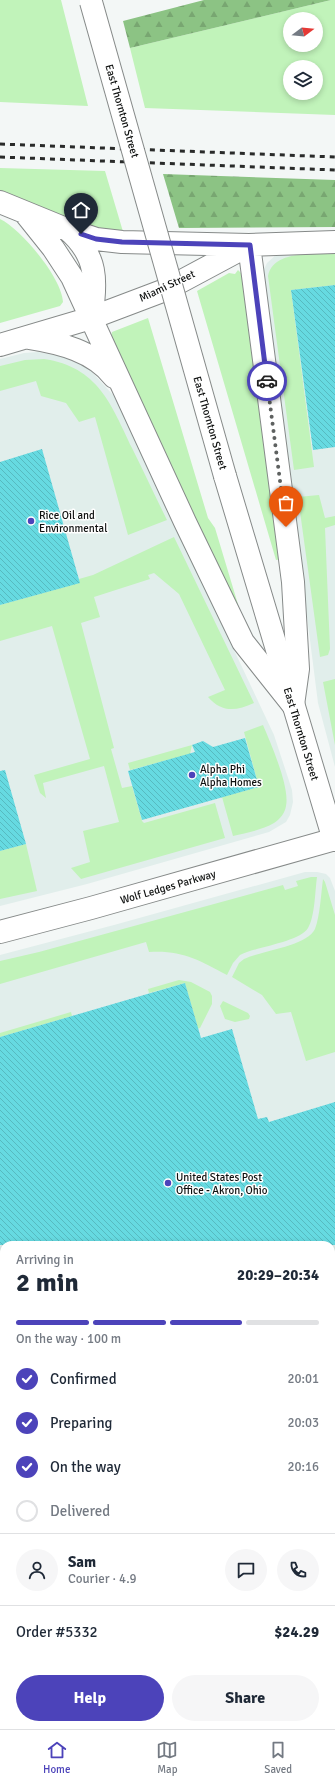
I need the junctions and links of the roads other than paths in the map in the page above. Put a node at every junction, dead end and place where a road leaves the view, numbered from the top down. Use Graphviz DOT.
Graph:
graph roads {
  1 [pos="91,1"];
  2 [pos="0,202"];
  3 [pos="23,212"];
  4 [pos="66,229"];
  5 [pos="335,242"];
  6 [pos="250,245"];
  7 [pos="91,318"];
  8 [pos="26,337"];
  9 [pos="0,345"];
  10 [pos="122,386"];
  11 [pos="293,705"];
  12 [pos="335,841"];
  13 [pos="0,932"];
  1 -- 11 [label="street, East Thornton Street, bridge"];
  2 -- 3 [label="street"];
  3 -- 4 [label="street"];
  3 -- 7 [label="street"];
  4 -- 6 [label="street"];
  4 -- 7 [label="street"];
  5 -- 6 [label="street, Miami Street"];
  6 -- 7 [label="street, Miami Street"];
  6 -- 11 [label="street"];
  7 -- 8 [label="street, Miami Street"];
  7 -- 10 [label="street"];
  8 -- 9 [label="street, Miami Street"];
  8 -- 10 [label="street"];
  10 -- 11 [label="street"];
  11 -- 12 [label="street, East Thornton Street"];
  12 -- 13 [label="street, Wolf Ledges Parkway"];
}
